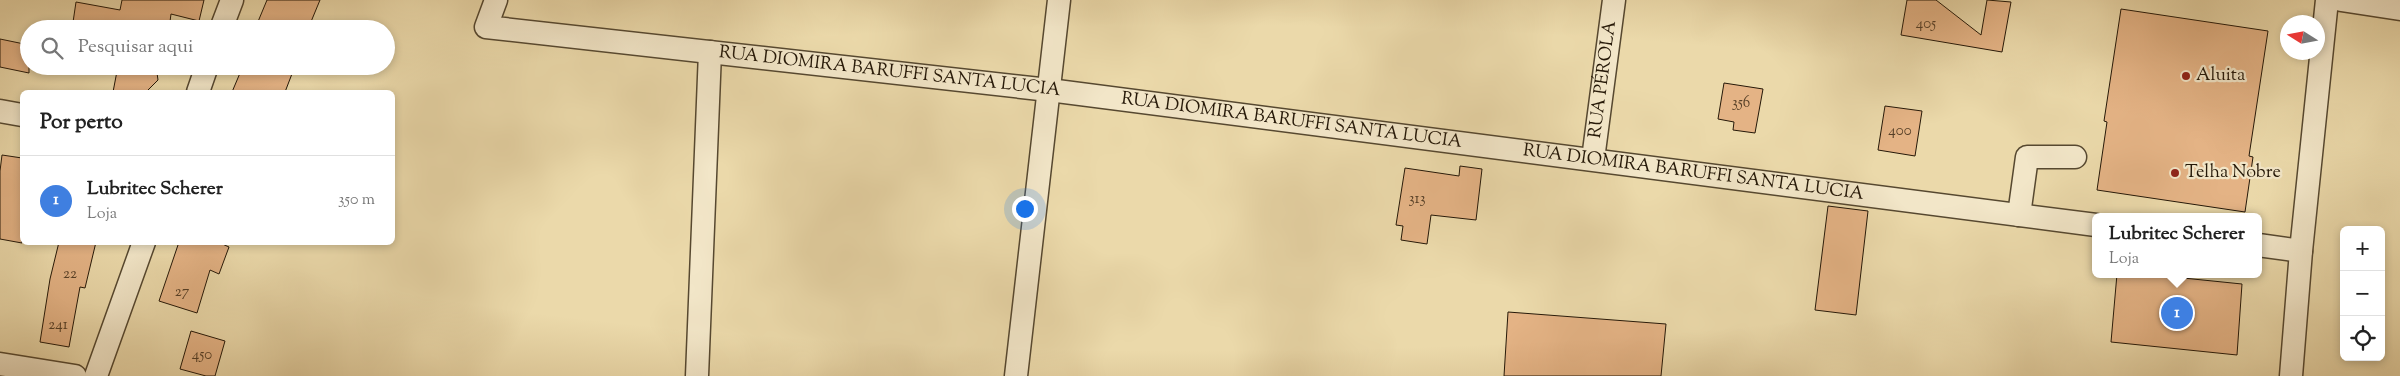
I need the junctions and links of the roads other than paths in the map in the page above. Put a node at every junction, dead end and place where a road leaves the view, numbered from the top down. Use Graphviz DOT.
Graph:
graph roads {
  1 [pos="232,0"];
  2 [pos="496,0"];
  3 [pos="1060,0"];
  4 [pos="1614,0"];
  5 [pos="2327,0"];
  6 [pos="2341,0"];
  7 [pos="2400,9"];
  8 [pos="224,20"];
  9 [pos="710,52"];
  10 [pos="205,75"];
  11 [pos="199,90"];
  12 [pos="1049,90"];
  13 [pos="0,111"];
  14 [pos="20,115"];
  15 [pos="2075,157"];
  16 [pos="1593,159"];
  17 [pos="2019,215"];
  18 [pos="2092,224"];
  19 [pos="143,245"];
  20 [pos="2262,245"];
  21 [pos="2301,250"];
  22 [pos="0,364"];
  23 [pos="75,376"];
  24 [pos="96,376"];
  25 [pos="697,376"];
  26 [pos="1016,376"];
  27 [pos="2291,376"];
  1 -- 8 [label="street"];
  2 -- 9 [label="street, RUA DIOMIRA BARUFFI SANTA LUCIA"];
  3 -- 12 [label="street"];
  4 -- 16 [label="street, RUA PÉROLA"];
  5 -- 21 [label="street"];
  6 -- 7 [label="street"];
  9 -- 12 [label="street, RUA DIOMIRA BARUFFI SANTA LUCIA"];
  9 -- 25 [label="street"];
  10 -- 11 [label="street"];
  12 -- 16 [label="street, RUA DIOMIRA BARUFFI SANTA LUCIA"];
  12 -- 26 [label="street"];
  13 -- 14 [label="street"];
  15 -- 17 [label="street"];
  16 -- 17 [label="street, RUA DIOMIRA BARUFFI SANTA LUCIA"];
  17 -- 18 [label="street, RUA DIOMIRA BARUFFI SANTA LUCIA"];
  19 -- 24 [label="street"];
  20 -- 21 [label="street"];
  21 -- 27 [label="street"];
  22 -- 23 [label="street"];
}
